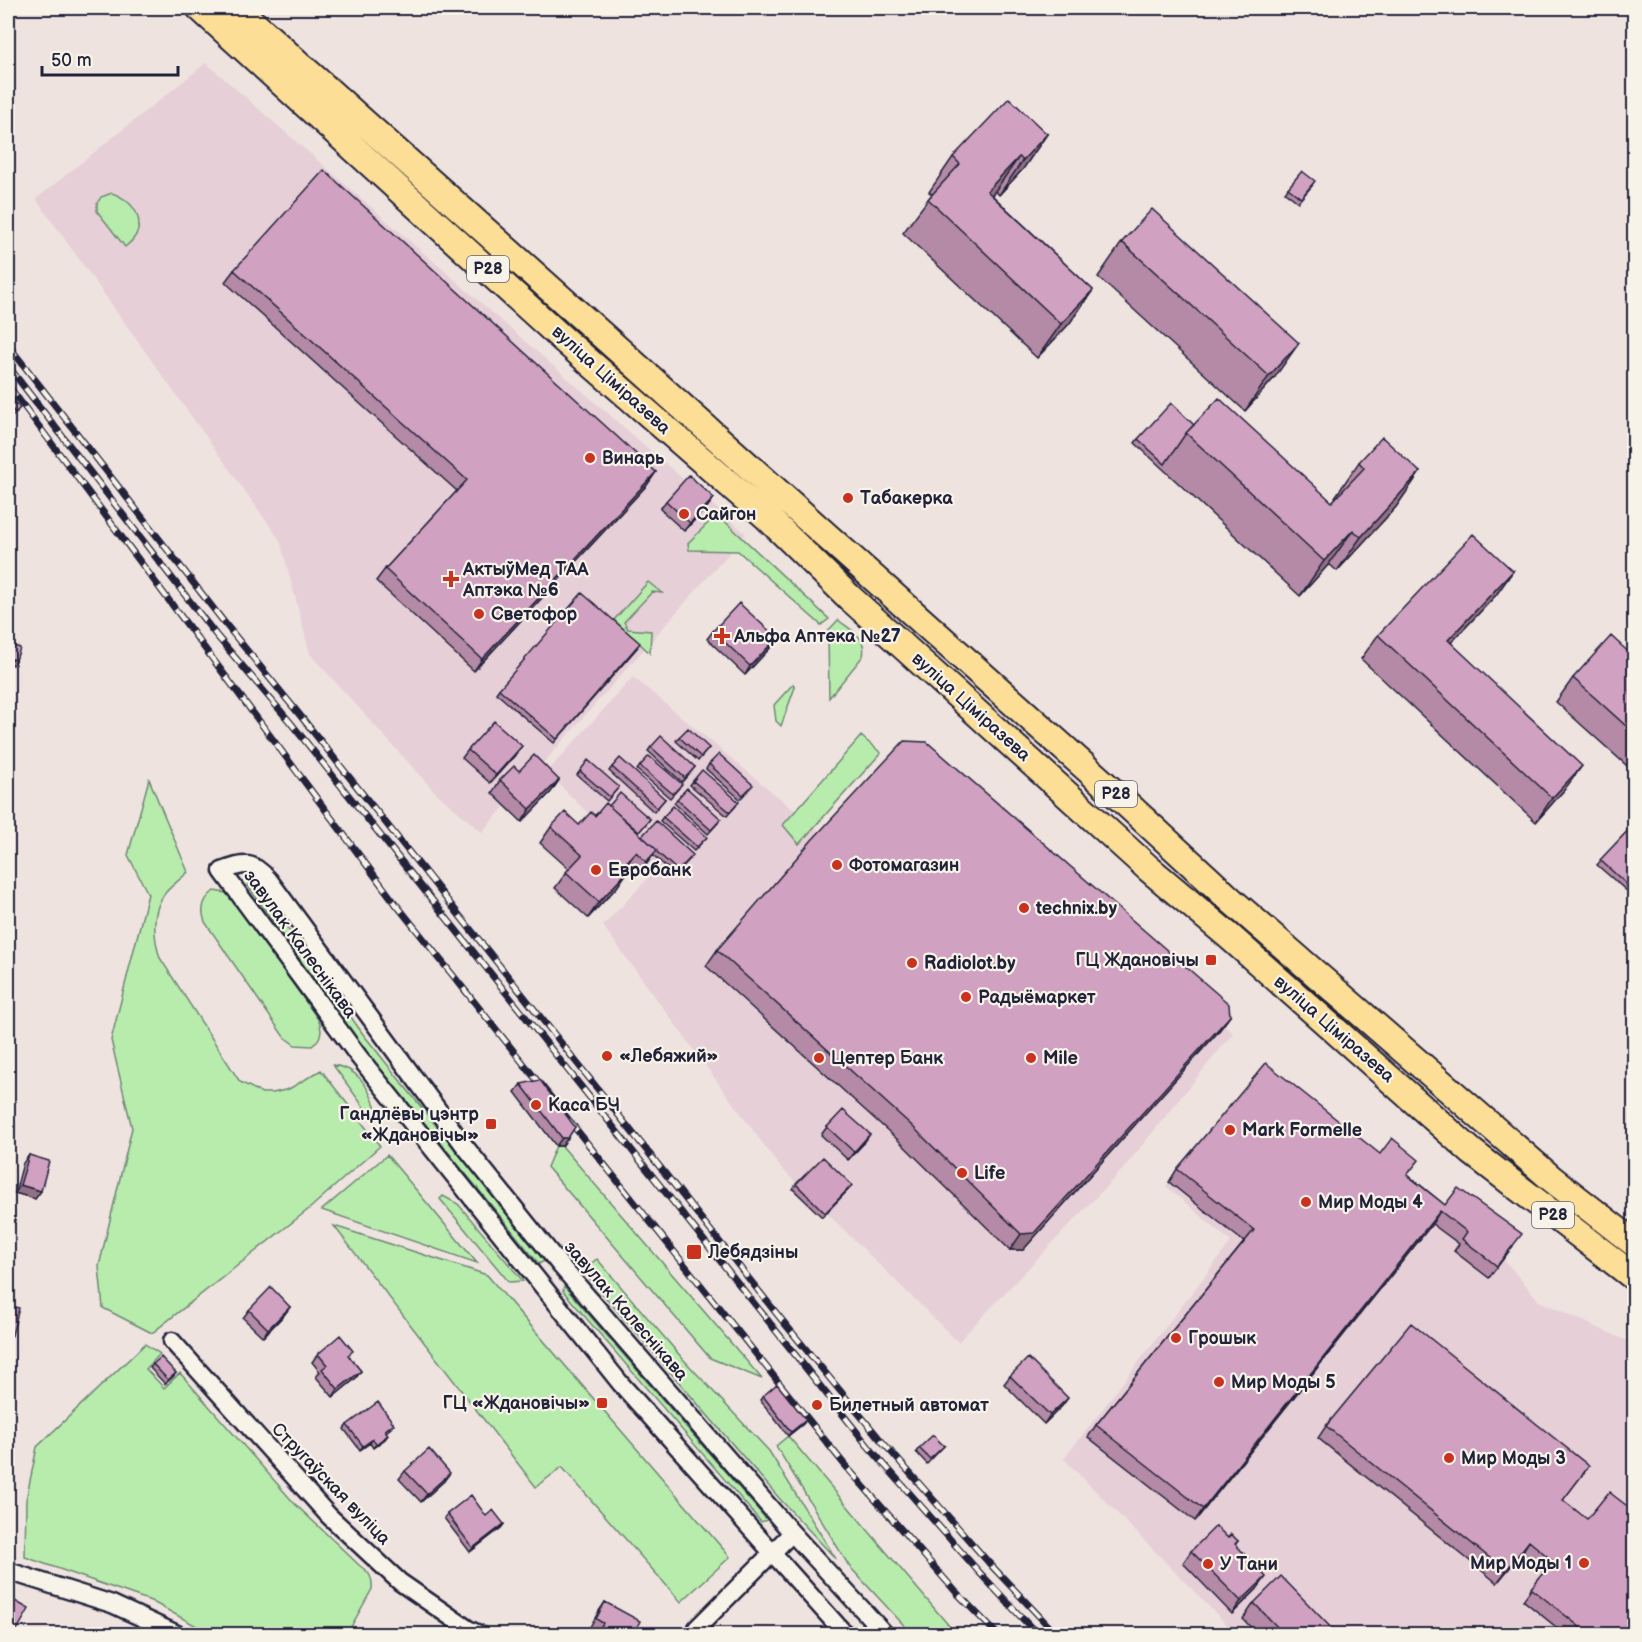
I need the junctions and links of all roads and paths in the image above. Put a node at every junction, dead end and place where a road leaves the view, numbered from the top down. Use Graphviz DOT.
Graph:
graph roads {
  1 [pos="200,8"];
  2 [pos="236,8"];
  3 [pos="1635,1243"];
  4 [pos="1635,1277"];
  5 [pos="172,1341"];
  6 [pos="792,1533"];
  7 [pos="773,1552"];
  8 [pos="8,1571"];
  9 [pos="177,1635"];
  10 [pos="479,1635"];
  11 [pos="693,1635"];
  12 [pos="845,1635"];
  13 [pos="885,1635"];
  1 -- 4 [label="main road, вуліца Ціміразева / Р28"];
  2 -- 3 [label="main road, вуліца Ціміразева / Р28"];
  5 -- 10 [label="street, Стругаўская вуліца"];
  6 -- 7 [label="street"];
  6 -- 7 [label="street, завулак Калеснікава"];
  6 -- 13 [label="street, завулак Калеснікава"];
  7 -- 11 [label="street"];
  7 -- 12 [label="street, завулак Калеснікава"];
  8 -- 9 [label="street"];
}
